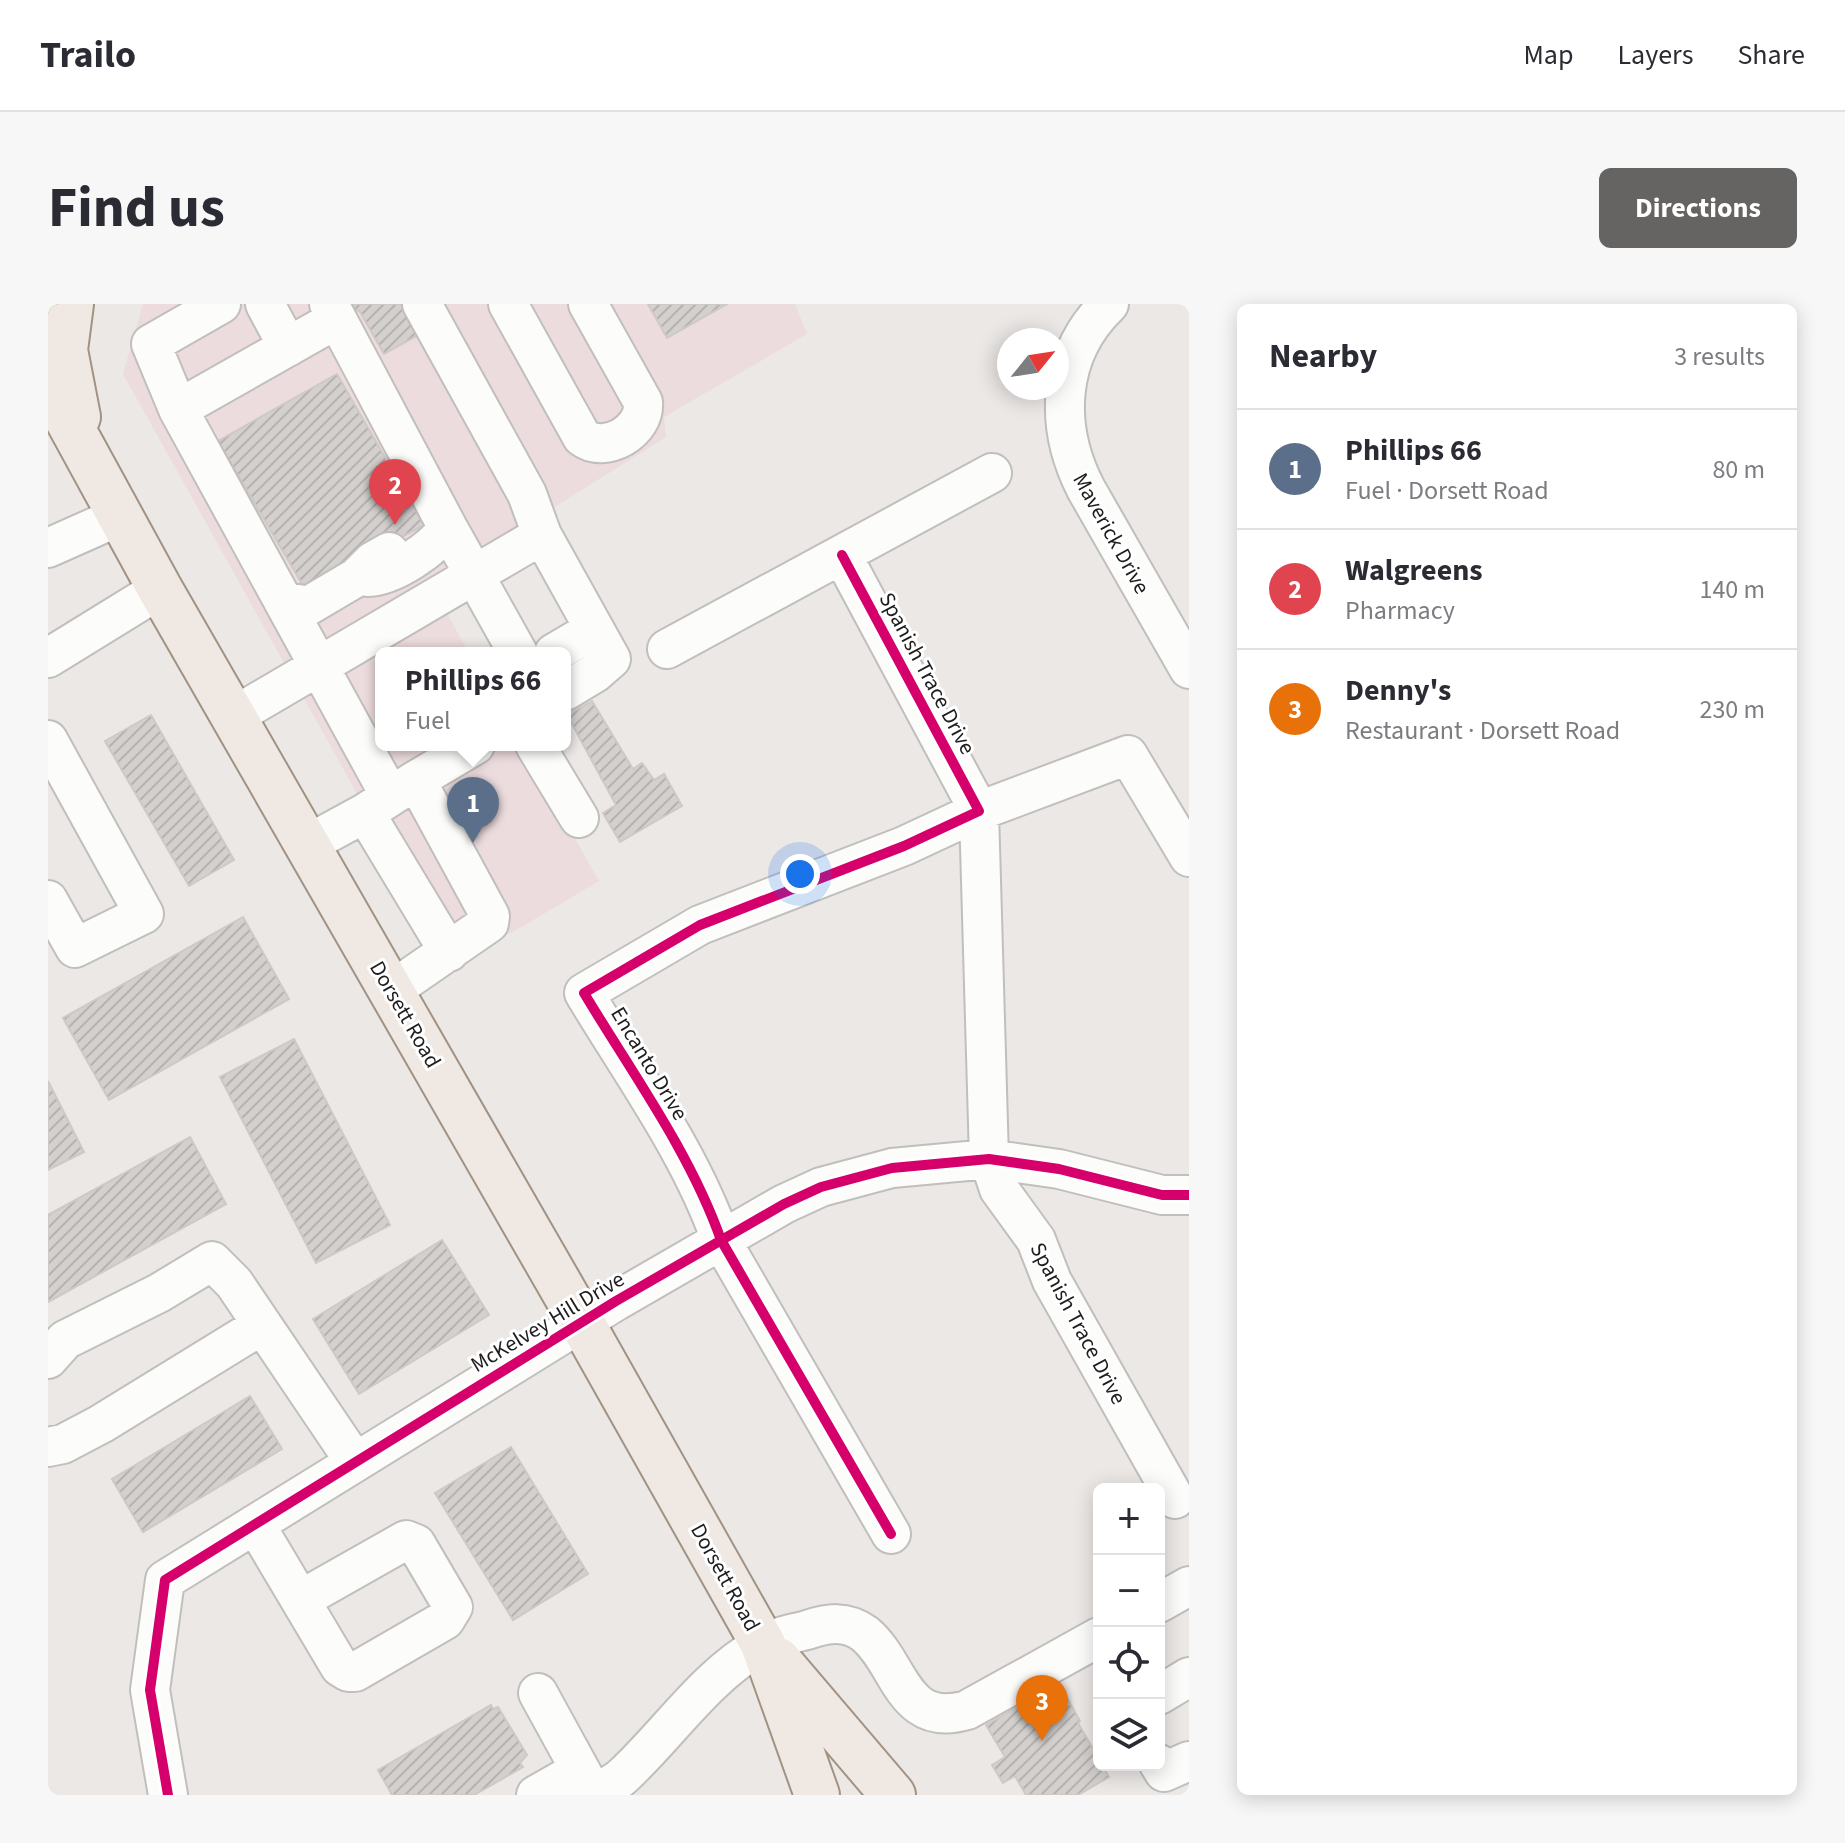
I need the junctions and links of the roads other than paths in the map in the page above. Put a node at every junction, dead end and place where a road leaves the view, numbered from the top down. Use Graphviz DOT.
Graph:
graph roads {
  1 [pos="71,304"];
  2 [pos="221,304"];
  3 [pos="265,304"];
  4 [pos="508,304"];
  5 [pos="588,304"];
  6 [pos="1109,304"];
  7 [pos="414,305"];
  8 [pos="333,312"];
  9 [pos="288,347"];
  10 [pos="52,403"];
  11 [pos="178,409"];
  12 [pos="85,451"];
  13 [pos="992,473"];
  14 [pos="120,516"];
  15 [pos="542,535"];
  16 [pos="52,538"];
  17 [pos="418,539"];
  18 [pos="842,555"];
  19 [pos="475,576"];
  20 [pos="357,577"];
  21 [pos="160,589"];
  22 [pos="284,601"];
  23 [pos="593,630"];
  24 [pos="515,647"];
  25 [pos="564,647"];
  26 [pos="667,649"];
  27 [pos="48,658"];
  28 [pos="317,666"];
  29 [pos="1189,669"];
  30 [pos="571,687"];
  31 [pos="234,716"];
  32 [pos="48,740"];
  33 [pos="465,751"];
  34 [pos="539,751"];
  35 [pos="390,796"];
  36 [pos="979,811"];
  37 [pos="579,818"];
  38 [pos="308,844"];
  39 [pos="1189,857"];
  40 [pos="48,900"];
  41 [pos="449,952"];
  42 [pos="392,990"];
  43 [pos="989,1159"];
  44 [pos="1189,1195"];
  45 [pos="721,1240"];
  46 [pos="582,1323"];
  47 [pos="262,1325"];
  48 [pos="48,1359"];
  49 [pos="48,1447"];
  50 [pos="355,1462"];
  51 [pos="1175,1499"];
  52 [pos="255,1524"];
  53 [pos="891,1534"];
  54 [pos="1189,1586"];
  55 [pos="300,1600"];
  56 [pos="1165,1600"];
  57 [pos="763,1644"];
  58 [pos="1093,1648"];
  59 [pos="1189,1677"];
  60 [pos="1165,1691"];
  61 [pos="538,1693"];
  62 [pos="1189,1761"];
  63 [pos="1163,1771"];
  64 [pos="590,1789"];
  65 [pos="168,1795"];
  66 [pos="536,1795"];
  67 [pos="817,1795"];
  68 [pos="893,1795"];
  1 -- 12 [label="main road"];
  2 -- 11 [label="street"];
  3 -- 9 [label="street"];
  4 -- 5 [label="street"];
  6 -- 29 [label="street, Maverick Drive"];
  7 -- 15 [label="street"];
  8 -- 9 [label="street"];
  8 -- 17 [label="street"];
  9 -- 11 [label="street"];
  10 -- 12 [label="main road, Dorsett Road"];
  11 -- 22 [label="street"];
  12 -- 14 [label="main road, Dorsett Road"];
  13 -- 18 [label="street"];
  14 -- 16 [label="street"];
  14 -- 21 [label="main road, Dorsett Road"];
  15 -- 19 [label="street"];
  15 -- 23 [label="street"];
  17 -- 19 [label="street"];
  17 -- 20 [label="street"];
  17 -- 20 [label="street"];
  18 -- 26 [label="street"];
  18 -- 36 [label="street, Spanish Trace Drive"];
  19 -- 24 [label="street"];
  19 -- 28 [label="street"];
  20 -- 22 [label="street"];
  21 -- 27 [label="street"];
  21 -- 31 [label="main road, Dorsett Road"];
  22 -- 28 [label="street"];
  23 -- 25 [label="street"];
  23 -- 30 [label="street"];
  28 -- 31 [label="street"];
  28 -- 35 [label="street"];
  31 -- 38 [label="main road, Dorsett Road"];
  32 -- 40 [label="street"];
  33 -- 35 [label="street"];
  34 -- 37 [label="street"];
  35 -- 38 [label="street"];
  35 -- 41 [label="street"];
  35 -- 41 [label="street"];
  36 -- 39 [label="street"];
  36 -- 43 [label="street, Spanish Trace Drive"];
  36 -- 45 [label="street, Encanto Drive"];
  38 -- 42 [label="main road, Dorsett Road"];
  41 -- 42 [label="street"];
  42 -- 46 [label="main road, Dorsett Road"];
  43 -- 44 [label="street, McKelvey Hill Drive"];
  43 -- 45 [label="street, McKelvey Hill Drive"];
  43 -- 51 [label="street, Spanish Trace Drive"];
  45 -- 46 [label="street, McKelvey Hill Drive"];
  45 -- 53 [label="street, Encanto Drive"];
  46 -- 50 [label="street, McKelvey Hill Drive"];
  46 -- 57 [label="main road, Dorsett Road"];
  47 -- 48 [label="street"];
  47 -- 49 [label="street"];
  47 -- 50 [label="street"];
  50 -- 52 [label="street, McKelvey Hill Drive"];
  52 -- 55 [label="street"];
  52 -- 65 [label="street, McKelvey Hill Drive"];
  54 -- 56 [label="street"];
  57 -- 58 [label="street"];
  57 -- 64 [label="street"];
  57 -- 67 [label="main road, Dorsett Road"];
  57 -- 68 [label="main road, Dorsett Road"];
  59 -- 60 [label="street"];
  61 -- 64 [label="street"];
  62 -- 63 [label="street"];
  64 -- 66 [label="street"];
}
